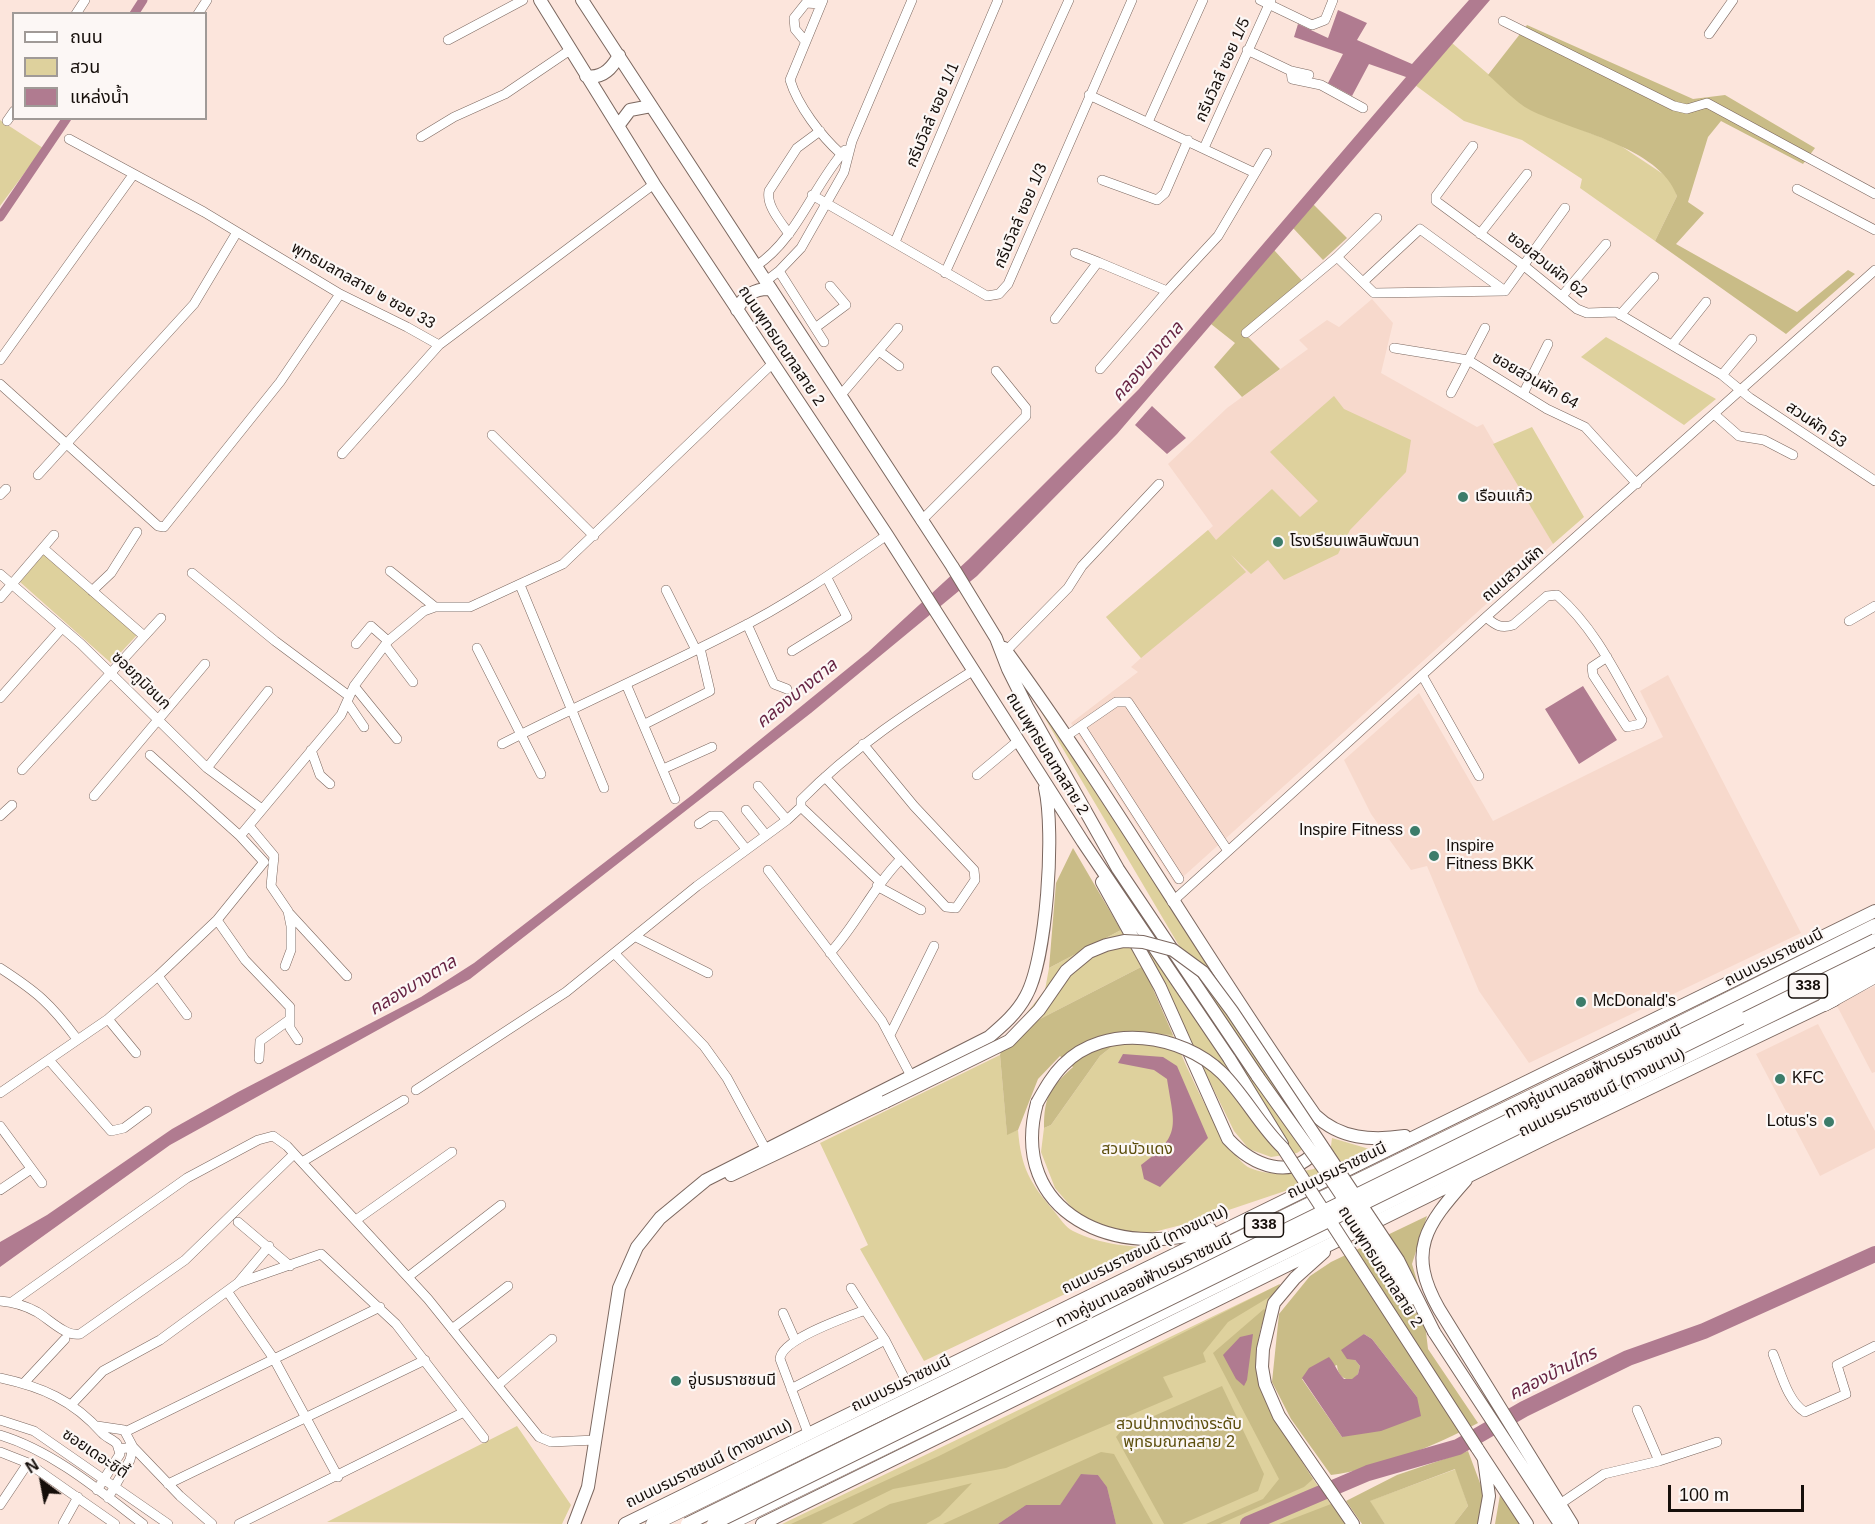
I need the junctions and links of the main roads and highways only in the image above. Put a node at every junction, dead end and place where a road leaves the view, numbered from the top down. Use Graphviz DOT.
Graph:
graph roads {
  1 [pos="540,0"];
  2 [pos="582,0"];
  3 [pos="619,55"];
  4 [pos="586,76"];
  5 [pos="651,106"];
  6 [pos="618,126"];
  7 [pos="768,285"];
  8 [pos="737,310"];
  9 [pos="996,638"];
  10 [pos="1043,778"];
  11 [pos="1083,842"];
  12 [pos="1875,911"];
  13 [pos="1875,926"];
  14 [pos="1875,940"];
  15 [pos="1875,954"];
  16 [pos="1875,964"];
  17 [pos="1875,977"];
  18 [pos="1826,1004"];
  19 [pos="1315,1115"];
  20 [pos="1420,1133"];
  21 [pos="1283,1148"];
  22 [pos="1471,1175"];
  23 [pos="706,1180"];
  24 [pos="1264,1209"];
  25 [pos="1337,1241"];
  26 [pos="1434,1332"];
  27 [pos="1480,1453"];
  28 [pos="574,1524"];
  29 [pos="625,1524"];
  30 [pos="652,1524"];
  31 [pos="687,1524"];
  32 [pos="714,1524"];
  33 [pos="728,1524"];
  34 [pos="762,1524"];
  35 [pos="1353,1524"];
  36 [pos="1484,1524"];
  37 [pos="1527,1524"];
  38 [pos="1560,1524"];
  39 [pos="1572,1524"];
  1 -- 4 [label="main road, ถนนพุทธมณฑลสาย 2"];
  2 -- 3 [label="main road, ถนนพุทธมณฑลสาย 2"];
  3 -- 4 [label="main road"];
  3 -- 5 [label="main road, ถนนพุทธมณฑลสาย 2"];
  4 -- 6 [label="main road, ถนนพุทธมณฑลสาย 2"];
  5 -- 6 [label="main road"];
  5 -- 7 [label="main road, ถนนพุทธมณฑลสาย 2"];
  6 -- 8 [label="main road, ถนนพุทธมณฑลสาย 2"];
  7 -- 8 [label="main road"];
  7 -- 9 [label="main road, ถนนพุทธมณฑลสาย 2"];
  8 -- 10 [label="main road, ถนนพุทธมณฑลสาย 2"];
  9 -- 19 [label="main road"];
  9 -- 26 [label="main road, ถนนพุทธมณฑลสาย 2, bridge"];
  10 -- 11 [label="main road, ถนนพุทธมณฑลสาย 2"];
  10 -- 23 [label="main road"];
  11 -- 19 [label="main road"];
  11 -- 21 [label="main road, ถนนพุทธมณฑลสาย 2"];
  12 -- 20 [label="main road, ถนนบรมราชชนนี (ทางขนาน) / 338"];
  13 -- 30 [label="highway, ถนนบรมราชชนนี / 338"];
  14 -- 31 [label="main road, ทางคู่ขนานลอยฟ้าบรมราชชนนี / 338, bridge"];
  15 -- 32 [label="main road, ทางคู่ขนานลอยฟ้าบรมราชชนนี / 338, bridge"];
  16 -- 33 [label="highway, 338"];
  17 -- 18 [label="highway"];
  18 -- 22 [label="main road, ถนนบรมราชชนนี (ทางขนาน) / 338"];
  19 -- 20 [label="main road"];
  20 -- 24 [label="main road, ถนนบรมราชชนนี (ทางขนาน) / 338"];
  21 -- 24 [label="main road, bridge"];
  21 -- 27 [label="main road, ถนนพุทธมณฑลสาย 2, bridge"];
  22 -- 25 [label="main road, ถนนบรมราชชนนี (ทางขนาน) / 338"];
  22 -- 39 [label="main road"];
  23 -- 26 [label="main road, bridge"];
  23 -- 28 [label="main road"];
  24 -- 29 [label="main road, ถนนบรมราชชนนี (ทางขนาน) / 338"];
  25 -- 34 [label="main road, ถนนบรมราชชนนี (ทางขนาน) / 338"];
  25 -- 35 [label="main road"];
  26 -- 38 [label="main road, ถนนพุทธมณฑลสาย 2"];
  27 -- 36 [label="main road"];
  27 -- 37 [label="main road, ถนนพุทธมณฑลสาย 2"];
}
